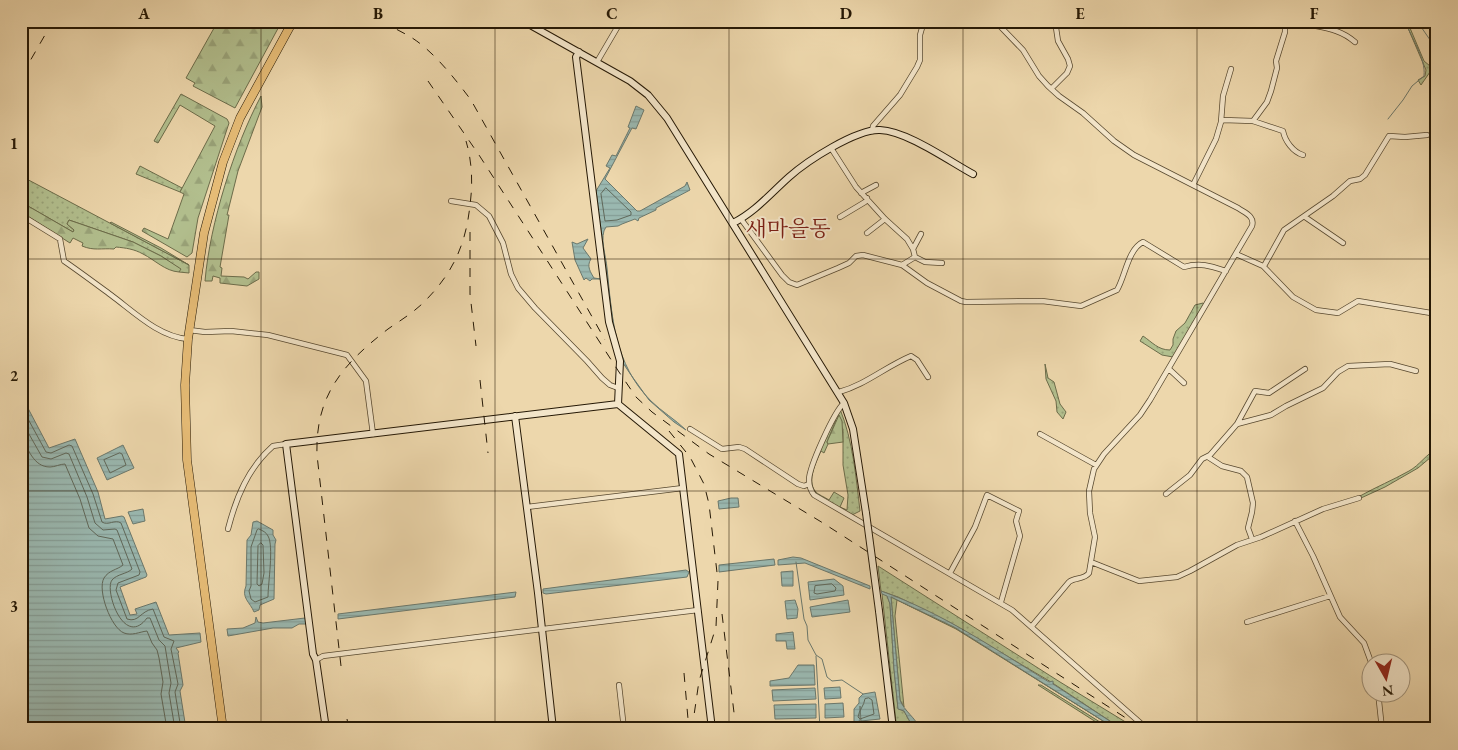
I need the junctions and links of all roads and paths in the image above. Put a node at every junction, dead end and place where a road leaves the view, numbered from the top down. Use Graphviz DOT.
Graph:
graph roads {
  1 [pos="293,21"];
  2 [pos="523,21"];
  3 [pos="620,21"];
  4 [pos="924,21"];
  5 [pos="968,21"];
  6 [pos="979,21"];
  7 [pos="995,21"];
  8 [pos="1055,21"];
  9 [pos="1285,21"];
  10 [pos="1294,21"];
  11 [pos="1355,42"];
  12 [pos="579,52"];
  13 [pos="597,62"];
  14 [pos="1231,69"];
  15 [pos="1051,89"];
  16 [pos="1253,121"];
  17 [pos="1221,122"];
  18 [pos="872,131"];
  19 [pos="1427,135"];
  20 [pos="831,148"];
  21 [pos="1303,155"];
  22 [pos="973,174"];
  23 [pos="876,185"];
  24 [pos="1193,185"];
  25 [pos="861,193"];
  26 [pos="867,198"];
  27 [pos="451,201"];
  28 [pos="21,215"];
  29 [pos="840,217"];
  30 [pos="1304,217"];
  31 [pos="885,218"];
  32 [pos="741,219"];
  33 [pos="733,223"];
  34 [pos="867,233"];
  35 [pos="921,234"];
  36 [pos="1344,243"];
  37 [pos="913,249"];
  38 [pos="1236,254"];
  39 [pos="915,257"];
  40 [pos="942,263"];
  41 [pos="902,265"];
  42 [pos="1264,266"];
  43 [pos="1226,271"];
  44 [pos="1437,314"];
  45 [pos="188,334"];
  46 [pos="1170,369"];
  47 [pos="1306,369"];
  48 [pos="1416,370"];
  49 [pos="928,378"];
  50 [pos="1184,383"];
  51 [pos="618,388"];
  52 [pos="839,392"];
  53 [pos="844,403"];
  54 [pos="618,404"];
  55 [pos="515,416"];
  56 [pos="1237,424"];
  57 [pos="690,430"];
  58 [pos="373,434"];
  59 [pos="1040,434"];
  60 [pos="286,444"];
  61 [pos="1208,457"];
  62 [pos="1096,465"];
  63 [pos="809,484"];
  64 [pos="683,488"];
  65 [pos="1166,494"];
  66 [pos="1359,498"];
  67 [pos="527,507"];
  68 [pos="1295,521"];
  69 [pos="228,529"];
  70 [pos="1252,539"];
  71 [pos="1091,562"];
  72 [pos="950,573"];
  73 [pos="1330,596"];
  74 [pos="1001,602"];
  75 [pos="698,610"];
  76 [pos="1247,622"];
  77 [pos="1032,626"];
  78 [pos="542,630"];
  79 [pos="1367,652"];
  80 [pos="316,660"];
  81 [pos="619,685"];
  82 [pos="1379,702"];
  83 [pos="624,728"];
  84 [pos="223,729"];
  85 [pos="326,729"];
  86 [pos="553,729"];
  87 [pos="611,729"];
  88 [pos="712,729"];
  89 [pos="893,729"];
  90 [pos="1144,729"];
  91 [pos="1382,729"];
  1 -- 45 [label="highway"];
  2 -- 12 [label="street"];
  3 -- 13 [label="street"];
  4 -- 18 [label="street"];
  5 -- 6 [label="street"];
  7 -- 15 [label="street"];
  8 -- 15 [label="street"];
  9 -- 16 [label="street"];
  10 -- 11 [label="street"];
  12 -- 13 [label="street"];
  12 -- 51 [label="street"];
  13 -- 33 [label="street"];
  14 -- 17 [label="street"];
  15 -- 24 [label="street"];
  16 -- 17 [label="street"];
  16 -- 21 [label="street"];
  17 -- 24 [label="street"];
  18 -- 20 [label="street"];
  18 -- 22 [label="street"];
  19 -- 30 [label="street"];
  20 -- 25 [label="street"];
  20 -- 32 [label="street"];
  23 -- 25 [label="street"];
  24 -- 38 [label="street"];
  25 -- 26 [label="street"];
  26 -- 29 [label="street"];
  26 -- 31 [label="street"];
  27 -- 51 [label="street"];
  28 -- 45 [label="street"];
  30 -- 36 [label="street"];
  30 -- 42 [label="street"];
  31 -- 34 [label="street"];
  31 -- 37 [label="street"];
  32 -- 33 [label="street"];
  32 -- 41 [label="street"];
  33 -- 52 [label="street"];
  35 -- 37 [label="street"];
  37 -- 39 [label="street"];
  38 -- 42 [label="street"];
  38 -- 43 [label="street"];
  39 -- 40 [label="street"];
  39 -- 41 [label="street"];
  41 -- 43 [label="street"];
  42 -- 44 [label="street"];
  43 -- 46 [label="street"];
  45 -- 58 [label="street"];
  45 -- 84 [label="highway"];
  46 -- 50 [label="street"];
  46 -- 62 [label="street"];
  47 -- 56 [label="street"];
  48 -- 56 [label="street"];
  49 -- 52 [label="street"];
  51 -- 54 [label="street"];
  52 -- 53 [label="street"];
  53 -- 63 [label="street"];
  53 -- 89 [label="street, bridge"];
  54 -- 55 [label="street"];
  54 -- 64 [label="street"];
  55 -- 58 [label="street"];
  55 -- 67 [label="street"];
  56 -- 61 [label="street"];
  57 -- 63 [label="street"];
  58 -- 60 [label="street"];
  59 -- 62 [label="street"];
  60 -- 69 [label="street"];
  60 -- 80 [label="street"];
  61 -- 65 [label="street"];
  61 -- 70 [label="street"];
  62 -- 71 [label="street"];
  63 -- 72 [label="street"];
  64 -- 67 [label="street"];
  64 -- 75 [label="street"];
  66 -- 68 [label="street"];
  67 -- 78 [label="street"];
  68 -- 70 [label="street"];
  68 -- 73 [label="street"];
  70 -- 71 [label="street"];
  71 -- 77 [label="street"];
  72 -- 74 [label="street"];
  72 -- 74 [label="street"];
  73 -- 76 [label="street"];
  73 -- 79 [label="street"];
  74 -- 77 [label="street"];
  75 -- 78 [label="street"];
  75 -- 88 [label="street"];
  77 -- 90 [label="street"];
  78 -- 80 [label="street"];
  78 -- 86 [label="street"];
  80 -- 85 [label="street"];
  81 -- 83 [label="street"];
  82 -- 91 [label="street"];
  83 -- 87 [label="street"];
}
